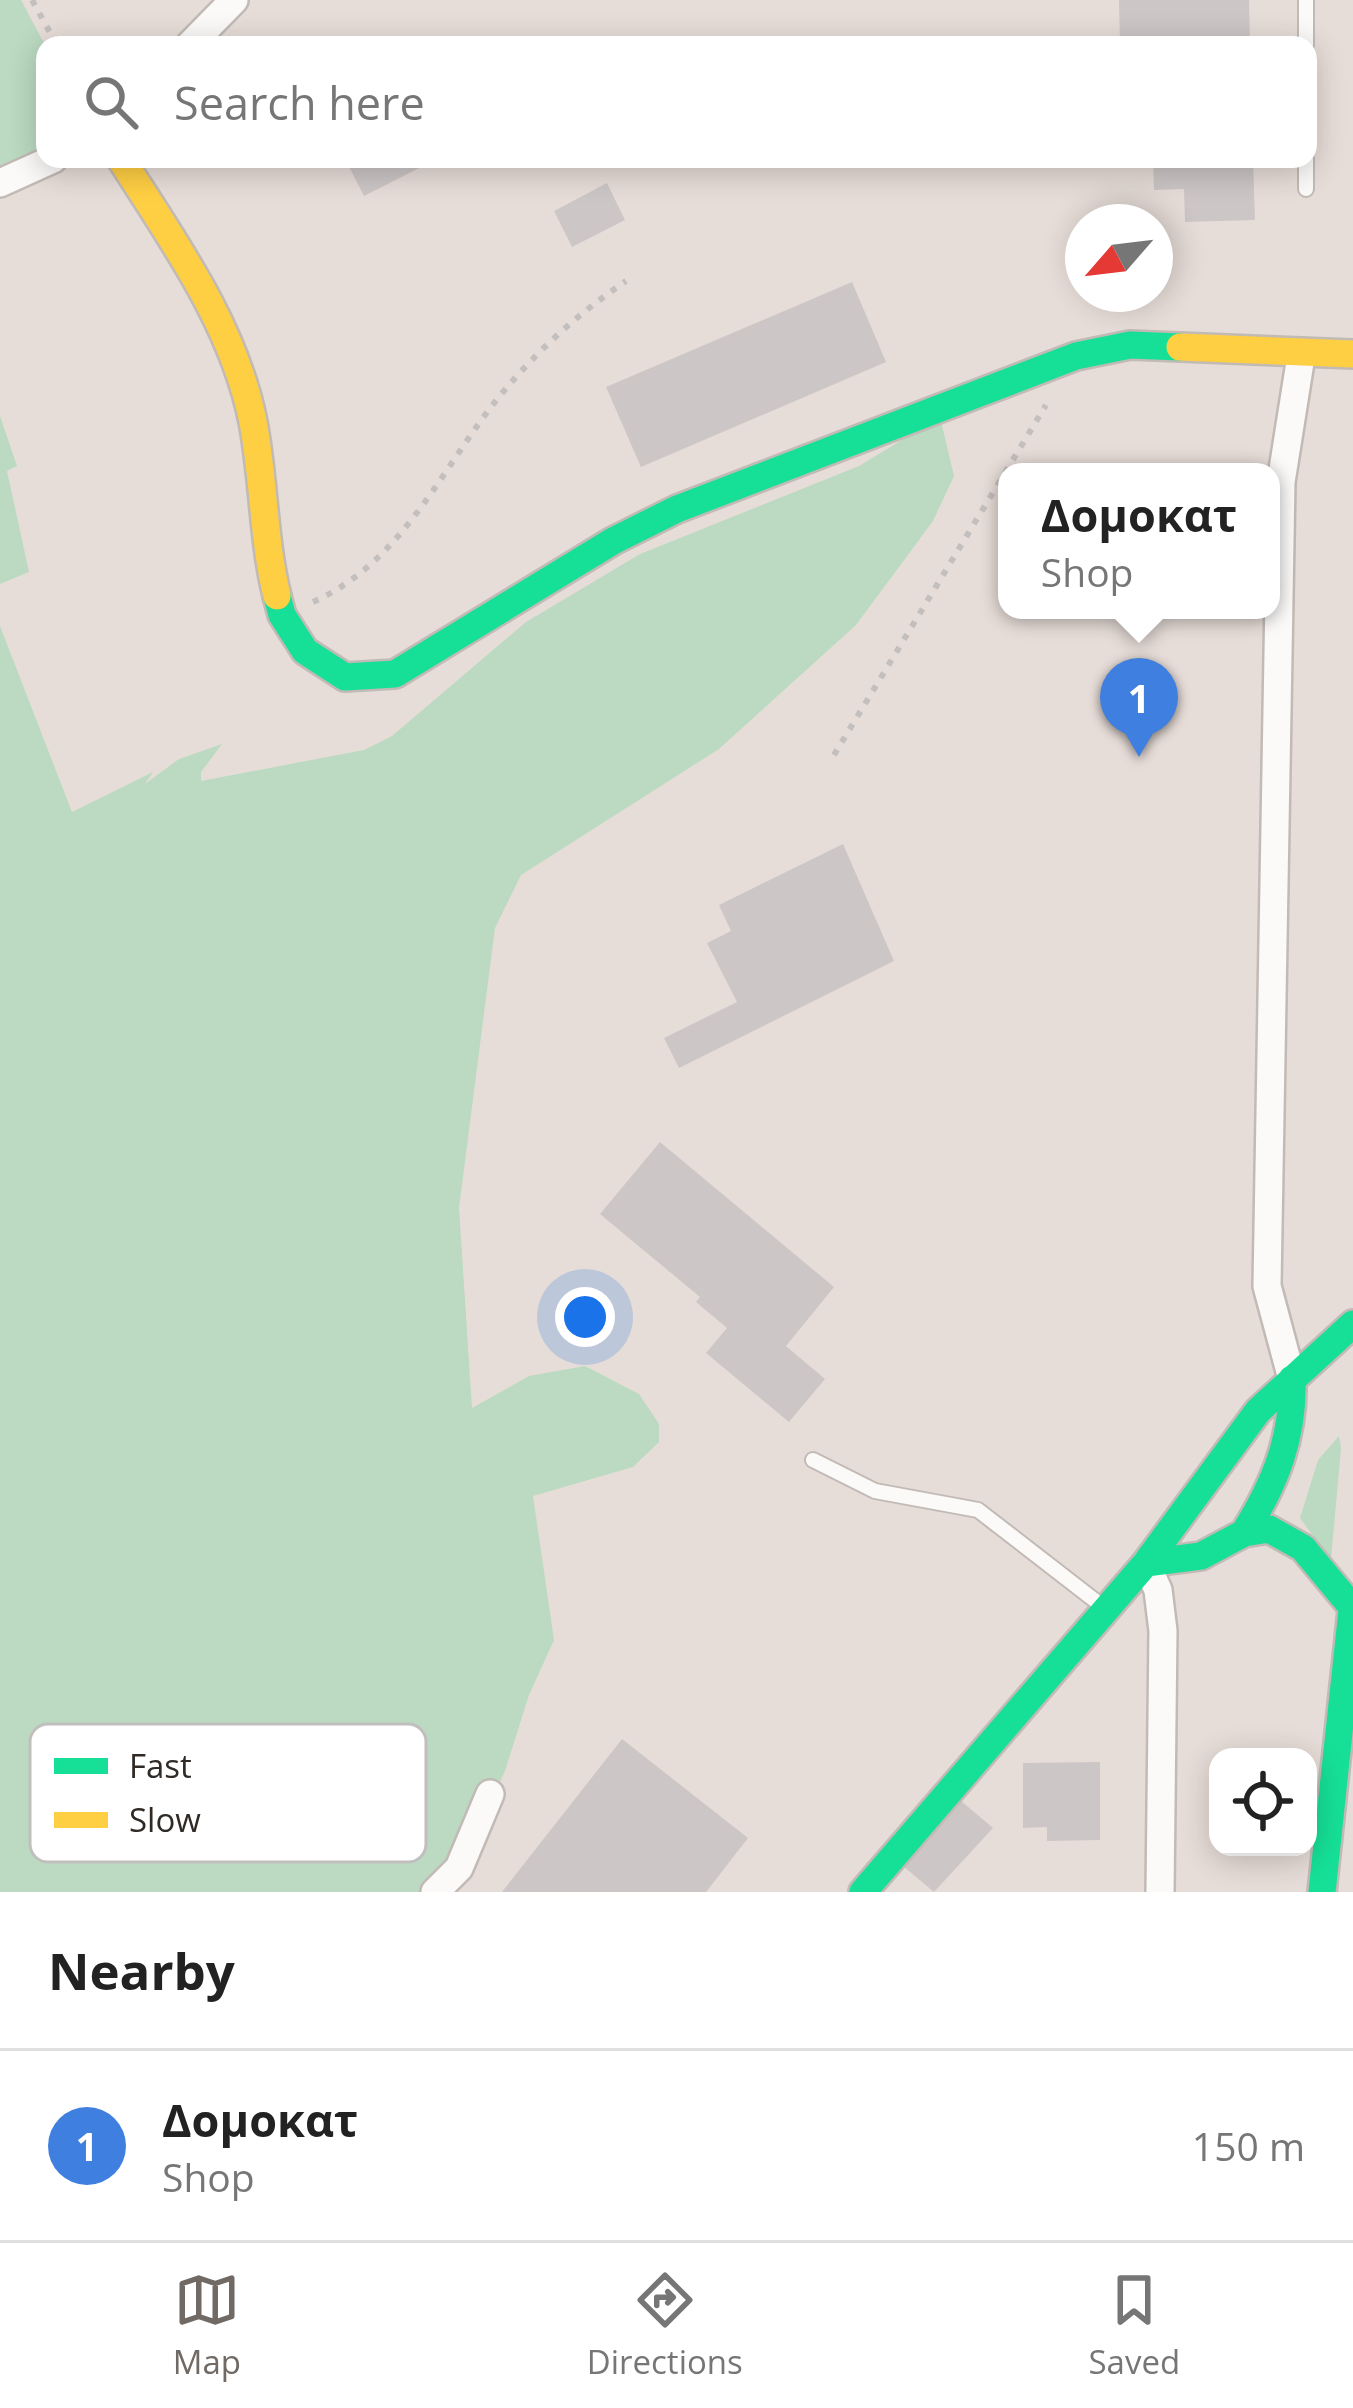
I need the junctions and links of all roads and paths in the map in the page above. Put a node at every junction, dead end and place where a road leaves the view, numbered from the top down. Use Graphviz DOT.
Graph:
graph roads {
  1 [pos="32,0"];
  2 [pos="234,0"];
  3 [pos="1306,0"];
  4 [pos="52,36"];
  5 [pos="199,36"];
  6 [pos="1306,36"];
  7 [pos="36,167"];
  8 [pos="127,168"];
  9 [pos="1306,168"];
  10 [pos="0,183"];
  11 [pos="1306,189"];
  12 [pos="626,280"];
  13 [pos="1353,354"];
  14 [pos="1076,356"];
  15 [pos="1301,356"];
  16 [pos="1011,463"];
  17 [pos="998,485"];
  18 [pos="1280,539"];
  19 [pos="282,615"];
  20 [pos="1279,619"];
  21 [pos="834,755"];
  22 [pos="1353,1324"];
  23 [pos="1292,1379"];
  24 [pos="813,1460"];
  25 [pos="1244,1533"];
  26 [pos="1146,1563"];
  27 [pos="1353,1604"];
  28 [pos="1106,1609"];
  29 [pos="490,1794"];
  30 [pos="435,1892"];
  31 [pos="863,1892"];
  32 [pos="1160,1892"];
  33 [pos="1322,1892"];
  1 -- 4 [label="path"];
  2 -- 5 [label="street"];
  3 -- 6 [label="lane"];
  7 -- 10 [label="street"];
  8 -- 19 [label="street"];
  9 -- 11 [label="lane"];
  12 -- 19 [label="path"];
  13 -- 15 [label="street"];
  14 -- 15 [label="street"];
  14 -- 16 [label="path"];
  14 -- 19 [label="street"];
  15 -- 18 [label="street"];
  17 -- 21 [label="path"];
  20 -- 23 [label="street"];
  22 -- 23 [label="street"];
  23 -- 25 [label="street"];
  23 -- 26 [label="street"];
  24 -- 28 [label="lane"];
  25 -- 26 [label="street"];
  25 -- 27 [label="street"];
  26 -- 28 [label="street"];
  26 -- 32 [label="street"];
  27 -- 33 [label="street"];
  28 -- 31 [label="street"];
  29 -- 30 [label="street"];
}
